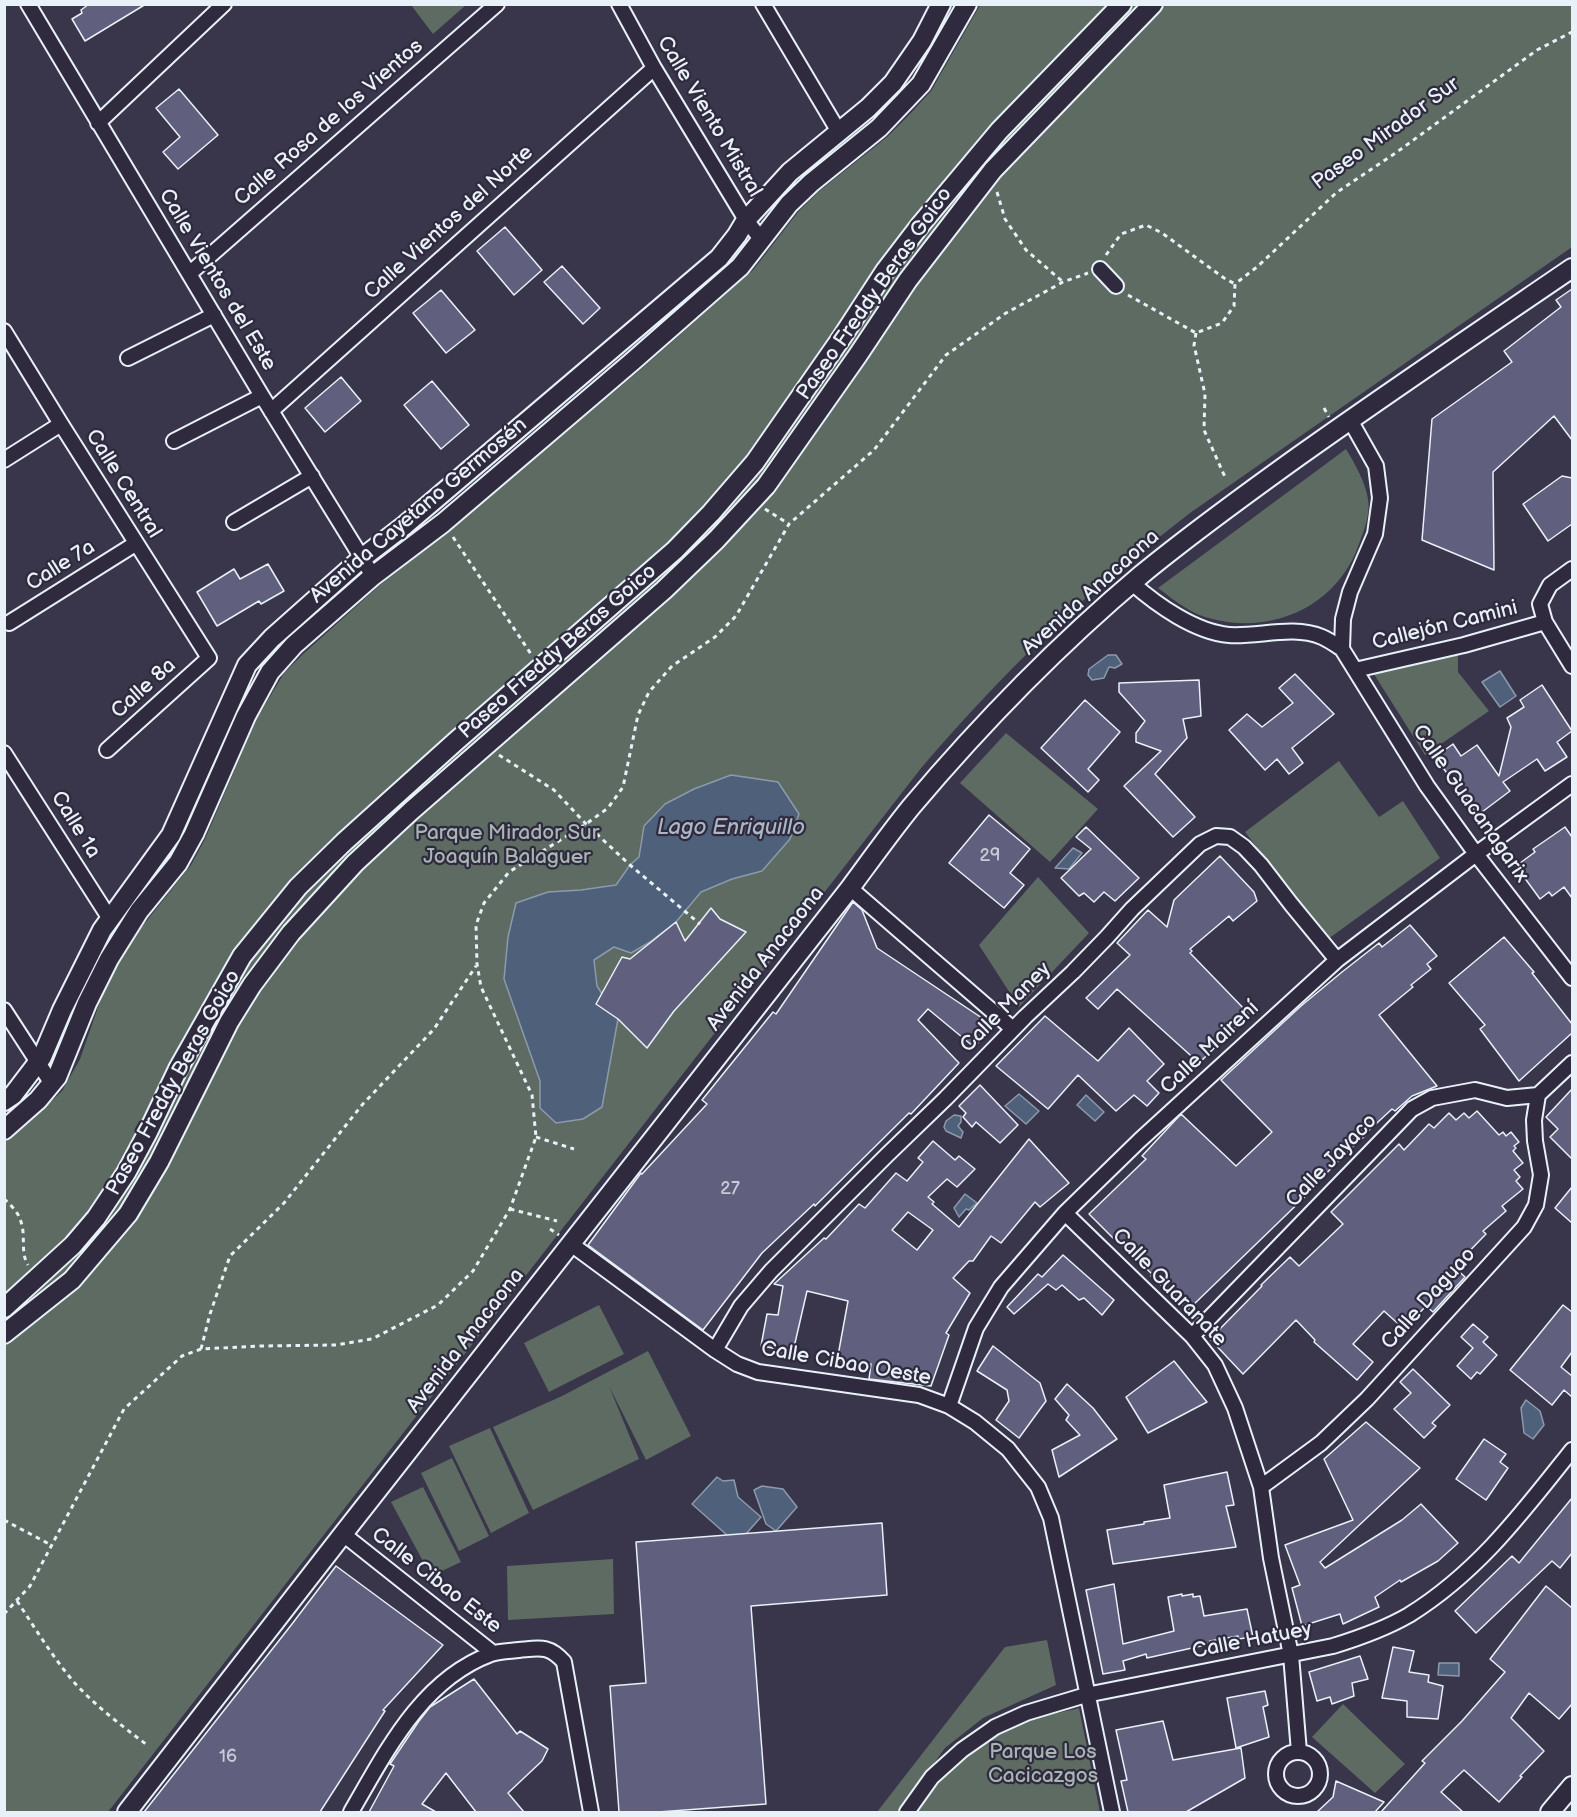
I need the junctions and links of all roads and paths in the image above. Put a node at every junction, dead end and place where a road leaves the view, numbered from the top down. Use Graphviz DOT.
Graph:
graph roads {
  1 [pos="28,4"];
  2 [pos="496,4"];
  3 [pos="619,4"];
  4 [pos="763,4"];
  5 [pos="941,4"];
  6 [pos="967,4"];
  7 [pos="1122,4"];
  8 [pos="1153,4"];
  9 [pos="218,6"];
  10 [pos="1572,32"];
  11 [pos="654,68"];
  12 [pos="1019,111"];
  13 [pos="98,123"];
  14 [pos="1036,125"];
  15 [pos="838,132"];
  16 [pos="996,191"];
  17 [pos="746,220"];
  18 [pos="761,239"];
  19 [pos="1572,268"];
  20 [pos="1100,269"];
  21 [pos="189,274"];
  22 [pos="1064,282"];
  23 [pos="1235,284"];
  24 [pos="1116,286"];
  25 [pos="214,315"];
  26 [pos="4,331"];
  27 [pos="1196,333"];
  28 [pos="128,358"];
  29 [pos="262,396"];
  30 [pos="272,411"];
  31 [pos="1350,420"];
  32 [pos="61,424"];
  33 [pos="174,441"];
  34 [pos="4,460"];
  35 [pos="312,476"];
  36 [pos="1225,477"];
  37 [pos="762,507"];
  38 [pos="234,522"];
  39 [pos="443,523"];
  40 [pos="789,524"];
  41 [pos="135,543"];
  42 [pos="362,558"];
  43 [pos="1572,569"];
  44 [pos="373,576"];
  45 [pos="1132,583"];
  46 [pos="1545,622"];
  47 [pos="9,623"];
  48 [pos="1342,649"];
  49 [pos="209,658"];
  50 [pos="1572,666"];
  51 [pos="540,668"];
  52 [pos="1355,670"];
  53 [pos="107,750"];
  54 [pos="4,753"];
  55 [pos="498,754"];
  56 [pos="1572,784"];
  57 [pos="586,824"];
  58 [pos="1476,854"];
  59 [pos="850,888"];
  60 [pos="110,920"];
  61 [pos="700,924"];
  62 [pos="1337,960"];
  63 [pos="477,964"];
  64 [pos="1572,978"];
  65 [pos="4,1010"];
  66 [pos="1013,1029"];
  67 [pos="1572,1063"];
  68 [pos="38,1064"];
  69 [pos="52,1084"];
  70 [pos="1538,1095"];
  71 [pos="4,1101"];
  72 [pos="4,1130"];
  73 [pos="536,1137"];
  74 [pos="574,1149"];
  75 [pos="4,1199"];
  76 [pos="510,1209"];
  77 [pos="1065,1213"];
  78 [pos="557,1221"];
  79 [pos="571,1244"];
  80 [pos="37,1279"];
  81 [pos="4,1308"];
  82 [pos="4,1335"];
  83 [pos="1192,1336"];
  84 [pos="201,1349"];
  85 [pos="715,1350"];
  86 [pos="949,1406"];
  87 [pos="1572,1450"];
  88 [pos="1261,1487"];
  89 [pos="4,1520"];
  90 [pos="343,1534"];
  91 [pos="51,1545"];
  92 [pos="17,1601"];
  93 [pos="4,1614"];
  94 [pos="493,1653"];
  95 [pos="1291,1655"];
  96 [pos="1086,1695"];
  97 [pos="147,1744"];
  98 [pos="1299,1752"];
  99 [pos="1572,1786"];
  100 [pos="127,1812"];
  101 [pos="351,1812"];
  102 [pos="591,1812"];
  103 [pos="907,1812"];
  104 [pos="1112,1812"];
  105 [pos="1550,1812"];
  1 -- 13 [label="street, Calle Vientos del Este"];
  2 -- 21 [label="street, Calle Rosa de los Vientos"];
  3 -- 11 [label="street, Calle Viento Mistral"];
  4 -- 15 [label="street"];
  5 -- 15 [label="street, Avenida Cayetano Germosén"];
  6 -- 18 [label="street, Avenida Cayetano Germosén"];
  7 -- 12 [label="street, Paseo Freddy Beras Goico"];
  8 -- 14 [label="street, Paseo Freddy Beras Goico"];
  9 -- 13 [label="street"];
  10 -- 23 [label="path, Paseo Mirador Sur"];
  11 -- 17 [label="street, Calle Viento Mistral"];
  11 -- 30 [label="street, Calle Vientos del Norte"];
  12 -- 14 [label="street"];
  12 -- 51 [label="street, Paseo Freddy Beras Goico"];
  13 -- 21 [label="street, Calle Vientos del Este"];
  14 -- 82 [label="street, Paseo Freddy Beras Goico"];
  15 -- 17 [label="street, Avenida Cayetano Germosén"];
  16 -- 22 [label="path"];
  17 -- 18 [label="street, Calle Viento Mistral"];
  17 -- 42 [label="street, Avenida Cayetano Germosén"];
  18 -- 39 [label="street, Avenida Cayetano Germosén"];
  19 -- 31 [label="street, Avenida Anacaona"];
  20 -- 22 [label="path"];
  20 -- 23 [label="path"];
  20 -- 24 [label="street"];
  21 -- 25 [label="street, Calle Vientos del Este"];
  22 -- 40 [label="path"];
  23 -- 27 [label="path"];
  24 -- 27 [label="path"];
  25 -- 28 [label="street"];
  25 -- 29 [label="street, Calle Vientos del Este"];
  26 -- 32 [label="street, Calle Central"];
  27 -- 36 [label="path"];
  29 -- 30 [label="street, Calle Vientos del Este"];
  29 -- 33 [label="street"];
  30 -- 35 [label="street, Calle Vientos del Este"];
  31 -- 45 [label="street, Avenida Anacaona"];
  31 -- 48 [label="street"];
  32 -- 34 [label="street"];
  32 -- 41 [label="street, Calle Central"];
  35 -- 38 [label="street"];
  35 -- 42 [label="street, Calle Vientos del Este"];
  37 -- 40 [label="path"];
  39 -- 44 [label="street, Avenida Cayetano Germosén"];
  39 -- 51 [label="path"];
  40 -- 57 [label="path"];
  41 -- 47 [label="street, Calle 7a"];
  41 -- 49 [label="street, Calle Central"];
  42 -- 44 [label="street, Calle Vientos del Este"];
  42 -- 60 [label="street, Avenida Cayetano Germosén"];
  43 -- 46 [label="street"];
  44 -- 69 [label="street, Avenida Cayetano Germosén"];
  45 -- 48 [label="street, Calle Guacanagarix"];
  45 -- 59 [label="street, Avenida Anacaona"];
  46 -- 50 [label="street"];
  46 -- 52 [label="street, Callejón Camini"];
  48 -- 52 [label="street, Calle Guacanagarix"];
  49 -- 53 [label="street, Calle 8a"];
  51 -- 80 [label="street, Paseo Freddy Beras Goico"];
  52 -- 58 [label="street, Calle Guacanagarix"];
  54 -- 60 [label="street, Calle 1a"];
  55 -- 57 [label="path"];
  56 -- 58 [label="street, Calle Mairení"];
  57 -- 61 [label="path"];
  57 -- 63 [label="path"];
  58 -- 62 [label="street, Calle Mairení"];
  58 -- 64 [label="street, Calle Guacanagarix"];
  59 -- 66 [label="street"];
  59 -- 79 [label="street, Avenida Anacaona"];
  60 -- 68 [label="street, Avenida Cayetano Germosén"];
  62 -- 66 [label="street, Calle Maney"];
  62 -- 77 [label="street, Calle Mairení"];
  63 -- 73 [label="path"];
  63 -- 84 [label="path"];
  65 -- 68 [label="street"];
  66 -- 85 [label="street, Calle Maney"];
  67 -- 70 [label="street"];
  68 -- 69 [label="street"];
  68 -- 71 [label="street, Avenida Cayetano Germosén"];
  69 -- 72 [label="street, Avenida Cayetano Germosén"];
  70 -- 83 [label="street, Calle Jayaco"];
  70 -- 88 [label="street, Calle Daguao"];
  73 -- 74 [label="path"];
  73 -- 76 [label="path"];
  75 -- 80 [label="path"];
  76 -- 78 [label="path"];
  76 -- 84 [label="path"];
  77 -- 83 [label="street, Calle Guaranate"];
  77 -- 86 [label="street, Calle Mairení"];
  79 -- 85 [label="street, Calle Cibao Oeste"];
  79 -- 90 [label="street, Avenida Anacaona"];
  80 -- 81 [label="street, Paseo Freddy Beras Goico"];
  83 -- 88 [label="street, Calle Guaranate"];
  84 -- 91 [label="path"];
  85 -- 86 [label="street, Calle Cibao Oeste"];
  86 -- 96 [label="street, Calle Cibao Oeste"];
  87 -- 95 [label="street, Calle Hatuey"];
  88 -- 95 [label="street, Calle Guaranate"];
  89 -- 91 [label="path"];
  90 -- 94 [label="street, Calle Cibao Este"];
  90 -- 100 [label="street, Avenida Anacaona"];
  91 -- 92 [label="path"];
  92 -- 93 [label="path"];
  92 -- 97 [label="path"];
  94 -- 101 [label="street"];
  94 -- 102 [label="street, Calle Cibao Este"];
  95 -- 96 [label="street, Calle Hatuey"];
  95 -- 98 [label="street, Calle Guaranate"];
  96 -- 103 [label="street, Calle Hatuey"];
  96 -- 104 [label="street, Calle Cibao Oeste"];
  99 -- 105 [label="street"];
}
